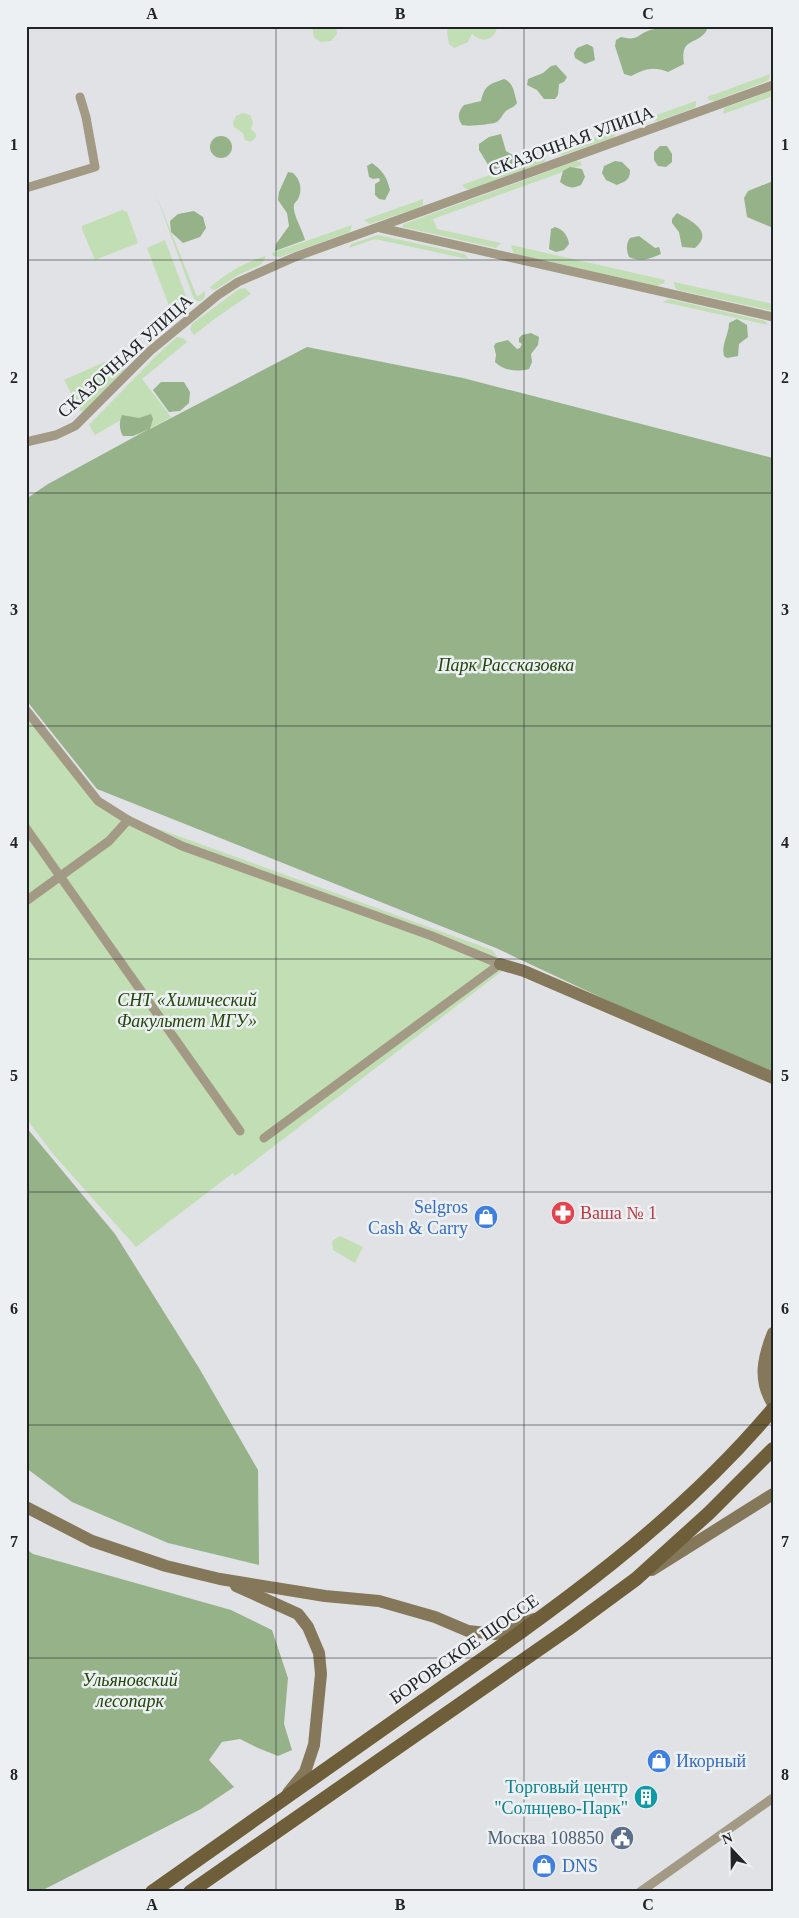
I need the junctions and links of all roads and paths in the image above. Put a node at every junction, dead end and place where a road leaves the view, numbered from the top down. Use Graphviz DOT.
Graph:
graph roads {
  1 [pos="773,85"];
  2 [pos="80,97"];
  3 [pos="26,188"];
  4 [pos="380,227"];
  5 [pos="773,317"];
  6 [pos="26,442"];
  7 [pos="26,710"];
  8 [pos="128,820"];
  9 [pos="26,828"];
  10 [pos="60,876"];
  11 [pos="26,901"];
  12 [pos="500,964"];
  13 [pos="773,1078"];
  14 [pos="240,1131"];
  15 [pos="264,1138"];
  16 [pos="773,1333"];
  17 [pos="773,1363"];
  18 [pos="773,1380"];
  19 [pos="773,1404"];
  20 [pos="773,1409"];
  21 [pos="773,1449"];
  22 [pos="773,1494"];
  23 [pos="26,1507"];
  24 [pos="220,1579"];
  25 [pos="636,1579"];
  26 [pos="548,1613"];
  27 [pos="773,1798"];
  28 [pos="280,1801"];
  29 [pos="152,1892"];
  30 [pos="190,1892"];
  31 [pos="640,1892"];
  1 -- 4 [label="street, СКАЗОЧНАЯ УЛИЦА"];
  2 -- 3 [label="street"];
  4 -- 5 [label="street"];
  4 -- 6 [label="street, СКАЗОЧНАЯ УЛИЦА"];
  7 -- 8 [label="street"];
  8 -- 10 [label="street"];
  8 -- 12 [label="street"];
  9 -- 10 [label="street"];
  10 -- 11 [label="street"];
  10 -- 14 [label="street"];
  12 -- 13 [label="street"];
  12 -- 15 [label="street"];
  16 -- 19 [label="street"];
  17 -- 18 [label="street"];
  20 -- 26 [label="main road, БОРОВСКОЕ ШОССЕ"];
  21 -- 25 [label="main road"];
  22 -- 25 [label="street"];
  23 -- 24 [label="street"];
  24 -- 26 [label="street"];
  24 -- 28 [label="street"];
  25 -- 30 [label="main road"];
  26 -- 28 [label="main road, БОРОВСКОЕ ШОССЕ"];
  27 -- 31 [label="street"];
  28 -- 29 [label="main road, БОРОВСКОЕ ШОССЕ"];
}
